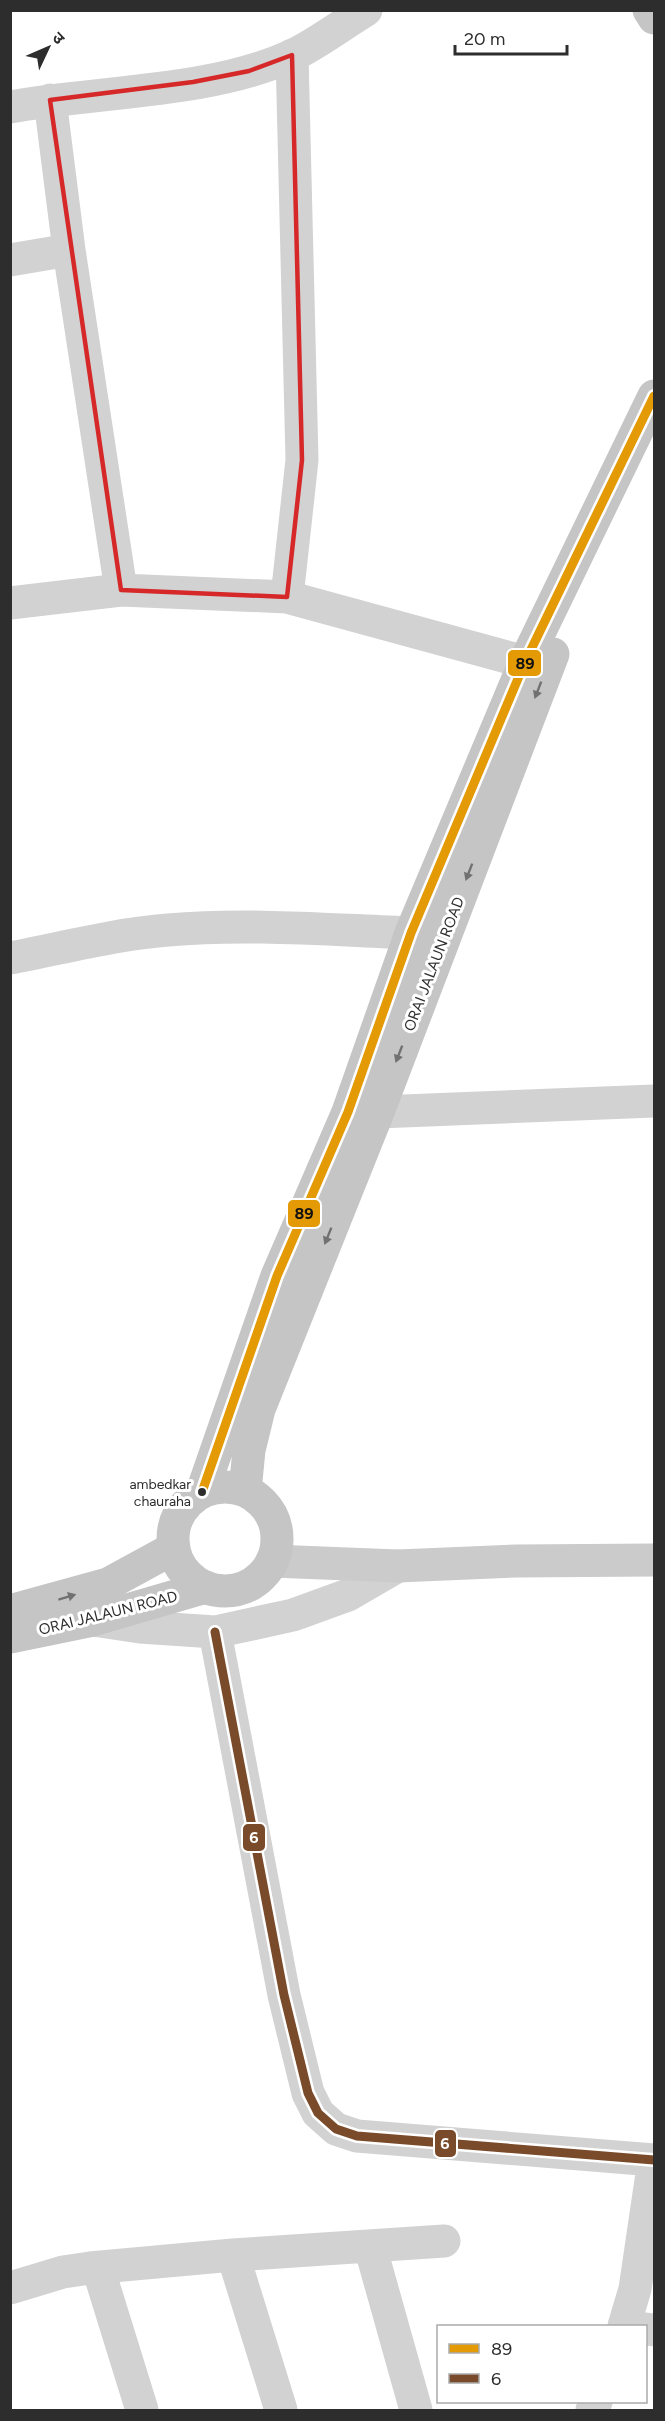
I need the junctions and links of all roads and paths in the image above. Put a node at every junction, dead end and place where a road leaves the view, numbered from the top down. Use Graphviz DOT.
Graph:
graph roads {
  1 [pos="366,10"];
  2 [pos="649,10"];
  3 [pos="654,18"];
  4 [pos="292,55"];
  5 [pos="50,100"];
  6 [pos="10,106"];
  7 [pos="69,250"];
  8 [pos="10,260"];
  9 [pos="654,396"];
  10 [pos="654,448"];
  11 [pos="121,590"];
  12 [pos="287,597"];
  13 [pos="10,603"];
  14 [pos="525,662"];
  15 [pos="411,933"];
  16 [pos="10,958"];
  17 [pos="654,1101"];
  18 [pos="378,1112"];
  19 [pos="245,1491"];
  20 [pos="202,1492"];
  21 [pos="174,1548"];
  22 [pos="654,1560"];
  23 [pos="272,1561"];
  24 [pos="398,1566"];
  25 [pos="206,1587"];
  26 [pos="10,1611"];
  27 [pos="93,1620"];
  28 [pos="215,1632"];
  29 [pos="10,1637"];
  30 [pos="654,2160"];
  31 [pos="444,2241"];
  32 [pos="370,2246"];
  33 [pos="233,2255"];
  34 [pos="98,2268"];
  35 [pos="10,2288"];
  36 [pos="624,2325"];
  37 [pos="142,2410"];
  38 [pos="281,2410"];
  39 [pos="416,2410"];
  1 -- 4 [label="street"];
  2 -- 3 [label="main road"];
  4 -- 5 [label="street"];
  4 -- 12 [label="street"];
  5 -- 6 [label="street"];
  5 -- 7 [label="street"];
  7 -- 8 [label="street"];
  7 -- 11 [label="street"];
  9 -- 14 [label="main road, ORAI JALAUN ROAD"];
  10 -- 18 [label="main road, ORAI JALAUN ROAD, one-way"];
  11 -- 12 [label="street"];
  11 -- 13 [label="street"];
  12 -- 14 [label="street"];
  14 -- 15 [label="main road, ORAI JALAUN ROAD"];
  15 -- 16 [label="street"];
  15 -- 20 [label="main road, ORAI JALAUN ROAD"];
  17 -- 18 [label="street"];
  18 -- 19 [label="main road, ORAI JALAUN ROAD, one-way"];
  19 -- 20 [label="main road"];
  19 -- 23 [label="main road"];
  20 -- 21 [label="main road, ORAI JALAUN ROAD"];
  21 -- 25 [label="main road, ORAI JALAUN ROAD"];
  26 -- 21 [label="main road, one-way"];
  22 -- 24 [label="street"];
  23 -- 24 [label="street"];
  23 -- 25 [label="main road, ORAI JALAUN ROAD"];
  24 -- 28 [label="street"];
  25 -- 27 [label="main road, ORAI JALAUN ROAD"];
  27 -- 28 [label="street"];
  27 -- 29 [label="main road, ORAI JALAUN ROAD"];
  28 -- 30 [label="street"];
  30 -- 36 [label="street"];
  31 -- 32 [label="street"];
  32 -- 33 [label="street"];
  32 -- 39 [label="street"];
  33 -- 34 [label="street"];
  33 -- 38 [label="street"];
  34 -- 35 [label="street"];
  34 -- 37 [label="street"];
}
